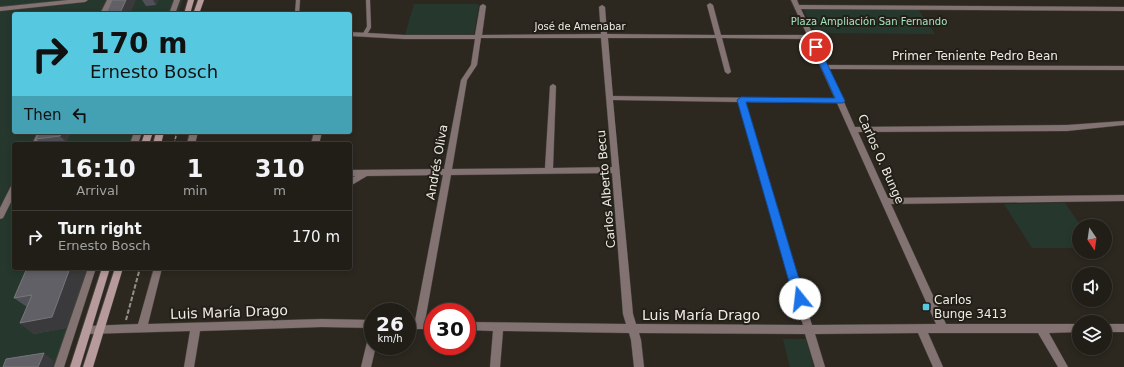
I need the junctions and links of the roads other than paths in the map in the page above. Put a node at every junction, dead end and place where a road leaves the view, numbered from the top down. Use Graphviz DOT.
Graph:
graph roads {
  1 [pos="85,0"];
  2 [pos="110,0"];
  3 [pos="177,0"];
  4 [pos="191,0"];
  5 [pos="201,0"];
  6 [pos="298,0"];
  7 [pos="368,0"];
  8 [pos="794,0"];
  9 [pos="858,0"];
  10 [pos="938,0"];
  11 [pos="710,5"];
  12 [pos="483,6"];
  13 [pos="602,7"];
  14 [pos="797,7"];
  15 [pos="862,7"];
  16 [pos="944,7"];
  17 [pos="0,9"];
  18 [pos="1124,9"];
  19 [pos="104,12"];
  20 [pos="173,12"];
  21 [pos="188,12"];
  22 [pos="197,12"];
  23 [pos="296,12"];
  24 [pos="365,34"];
  25 [pos="352,35"];
  26 [pos="605,36"];
  27 [pos="718,36"];
  28 [pos="479,37"];
  29 [pos="811,37"];
  30 [pos="825,67"];
  31 [pos="1124,68"];
  32 [pos="728,72"];
  33 [pos="553,86"];
  34 [pos="610,98"];
  35 [pos="741,100"];
  36 [pos="841,101"];
  37 [pos="1124,123"];
  38 [pos="854,130"];
  39 [pos="616,170"];
  40 [pos="549,171"];
  41 [pos="448,172"];
  42 [pos="352,173"];
  43 [pos="366,173"];
  44 [pos="352,182"];
  45 [pos="12,192"];
  46 [pos="1124,198"];
  47 [pos="884,201"];
  48 [pos="0,216"];
  49 [pos="91,270"];
  50 [pos="105,270"];
  51 [pos="118,270"];
  52 [pos="157,270"];
  53 [pos="364,324"];
  54 [pos="419,325"];
  55 [pos="424,325"];
  56 [pos="196,326"];
  57 [pos="476,326"];
  58 [pos="498,327"];
  59 [pos="142,328"];
  60 [pos="1041,328"];
  61 [pos="1072,328"];
  62 [pos="1112,328"];
  63 [pos="1124,328"];
  64 [pos="632,329"];
  65 [pos="921,329"];
  66 [pos="943,329"];
  67 [pos="87,330"];
  68 [pos="100,330"];
  69 [pos="809,330"];
  70 [pos="369,355"];
  71 [pos="59,367"];
  72 [pos="75,367"];
  73 [pos="88,367"];
  74 [pos="189,367"];
  75 [pos="366,367"];
  76 [pos="495,367"];
  77 [pos="638,367"];
  78 [pos="820,367"];
  79 [pos="938,367"];
  80 [pos="1063,367"];
  1 -- 17 [label="street"];
  2 -- 19 [label="street"];
  3 -- 20 [label="street"];
  4 -- 21 [label="main road"];
  5 -- 22 [label="main road"];
  6 -- 23 [label="lane"];
  7 -- 24 [label="lane"];
  8 -- 14 [label="street, Carlos O. Bunge"];
  9 -- 15 [label="street"];
  10 -- 16 [label="street"];
  11 -- 27 [label="street"];
  12 -- 28 [label="street, Andrés Oliva"];
  13 -- 26 [label="street, Carlos Alberto Becu"];
  14 -- 15 [label="street"];
  14 -- 29 [label="street, Carlos O. Bunge"];
  15 -- 16 [label="street"];
  16 -- 18 [label="street"];
  24 -- 25 [label="street, José de Amenabar"];
  24 -- 28 [label="street, José de Amenabar"];
  26 -- 27 [label="street, José de Amenabar"];
  26 -- 28 [label="street, José de Amenabar"];
  26 -- 34 [label="street, Carlos Alberto Becu"];
  27 -- 29 [label="street, José de Amenabar"];
  27 -- 32 [label="street"];
  28 -- 41 [label="street, Andrés Oliva"];
  29 -- 30 [label="street, Carlos O. Bunge"];
  30 -- 31 [label="street, Primer Teniente Pedro Bean"];
  30 -- 36 [label="street, Carlos O. Bunge"];
  33 -- 40 [label="street"];
  34 -- 35 [label="street"];
  34 -- 39 [label="street, Carlos Alberto Becu"];
  35 -- 36 [label="street"];
  35 -- 69 [label="street"];
  36 -- 38 [label="street, Carlos O. Bunge"];
  37 -- 38 [label="street"];
  38 -- 47 [label="street, Carlos O. Bunge"];
  39 -- 40 [label="street"];
  39 -- 64 [label="street, Carlos Alberto Becu"];
  40 -- 41 [label="street"];
  41 -- 43 [label="street"];
  41 -- 54 [label="street, Andrés Oliva"];
  42 -- 43 [label="street"];
  43 -- 44 [label="street"];
  45 -- 48 [label="street"];
  46 -- 47 [label="street"];
  47 -- 66 [label="street, Carlos O. Bunge"];
  49 -- 71 [label="street"];
  50 -- 67 [label="main road"];
  51 -- 68 [label="main road"];
  52 -- 59 [label="street"];
  53 -- 56 [label="street, Luis María Drago"];
  54 -- 55 [label="street"];
  56 -- 59 [label="street, Luis María Drago"];
  56 -- 74 [label="street"];
  57 -- 58 [label="street, Luis María Drago"];
  58 -- 64 [label="street, Luis María Drago"];
  58 -- 76 [label="street"];
  59 -- 68 [label="street, Luis María Drago"];
  60 -- 61 [label="street, Luis María Drago"];
  60 -- 66 [label="street, Luis María Drago"];
  60 -- 80 [label="street"];
  62 -- 63 [label="street"];
  64 -- 69 [label="street, Luis María Drago"];
  64 -- 77 [label="street, Carlos Alberto Becu"];
  65 -- 66 [label="street, Luis María Drago"];
  65 -- 69 [label="street, Luis María Drago"];
  65 -- 79 [label="street"];
  67 -- 68 [label="street, Luis María Drago"];
  67 -- 72 [label="main road"];
  68 -- 73 [label="main road"];
  69 -- 78 [label="street"];
  70 -- 75 [label="street"];
}
